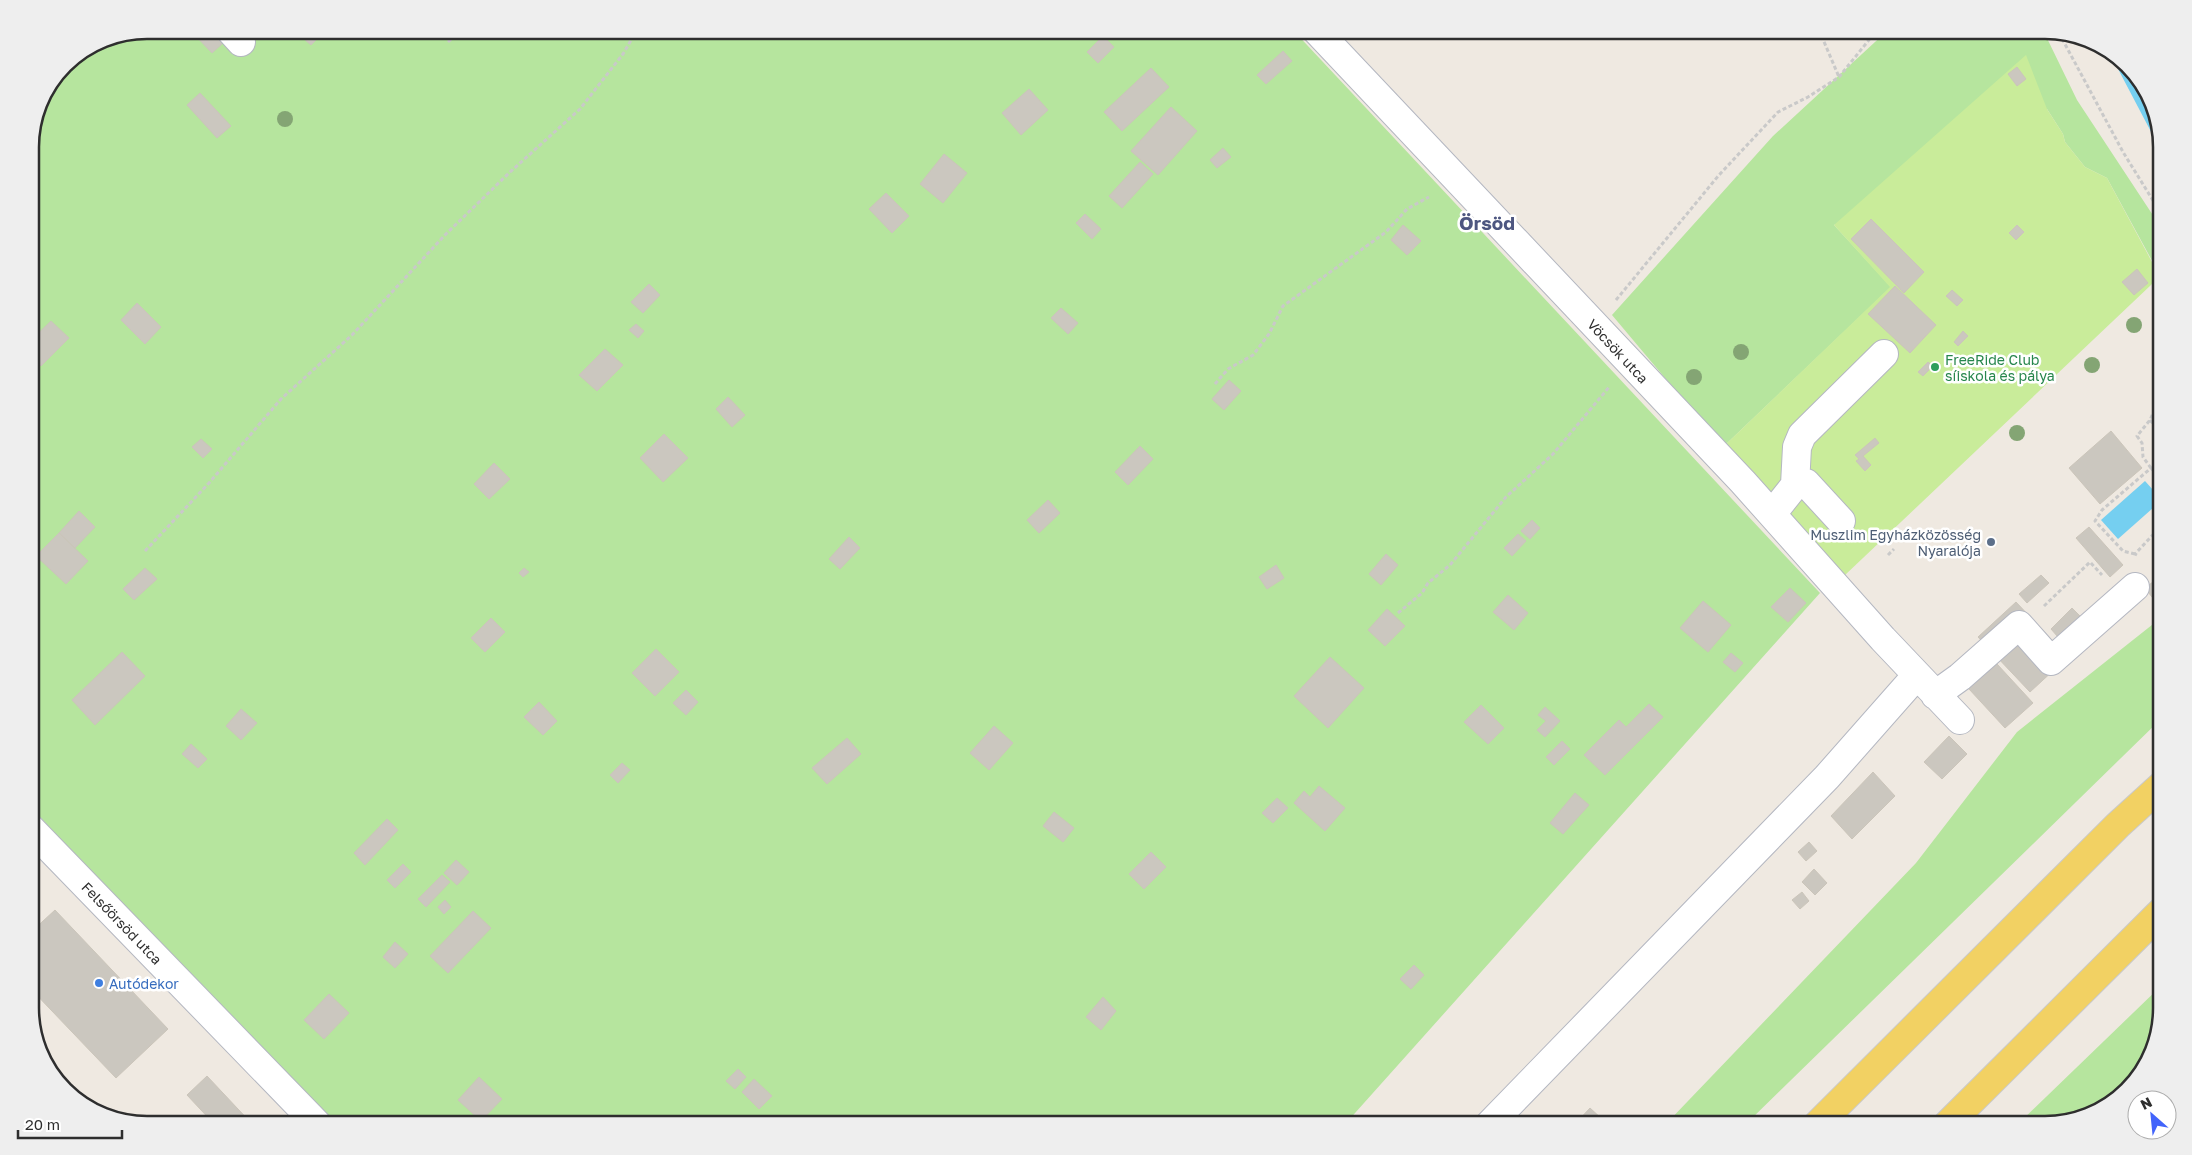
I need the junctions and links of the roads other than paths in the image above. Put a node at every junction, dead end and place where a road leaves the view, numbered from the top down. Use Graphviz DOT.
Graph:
graph roads {
  1 [pos="1325,39"];
  2 [pos="1884,354"];
  3 [pos="1795,484"];
  4 [pos="1772,514"];
  5 [pos="1841,521"];
  6 [pos="2135,587"];
  7 [pos="1917,676"];
  8 [pos="1935,695"];
  9 [pos="1960,720"];
  10 [pos="2153,793"];
  11 [pos="39,837"];
  12 [pos="2153,920"];
  13 [pos="309,1116"];
  14 [pos="1498,1116"];
  15 [pos="1826,1116"];
  16 [pos="1956,1116"];
  1 -- 4 [label="street, Vöcsök utca"];
  2 -- 3 [label="street"];
  3 -- 4 [label="street"];
  3 -- 5 [label="street"];
  4 -- 7 [label="street, Vöcsök utca"];
  6 -- 8 [label="street"];
  7 -- 8 [label="street, Vöcsök utca"];
  7 -- 14 [label="street"];
  8 -- 9 [label="street, Vöcsök utca"];
  10 -- 15 [label="main road"];
  11 -- 13 [label="street, Felsőörsöd utca"];
  12 -- 16 [label="main road"];
}
